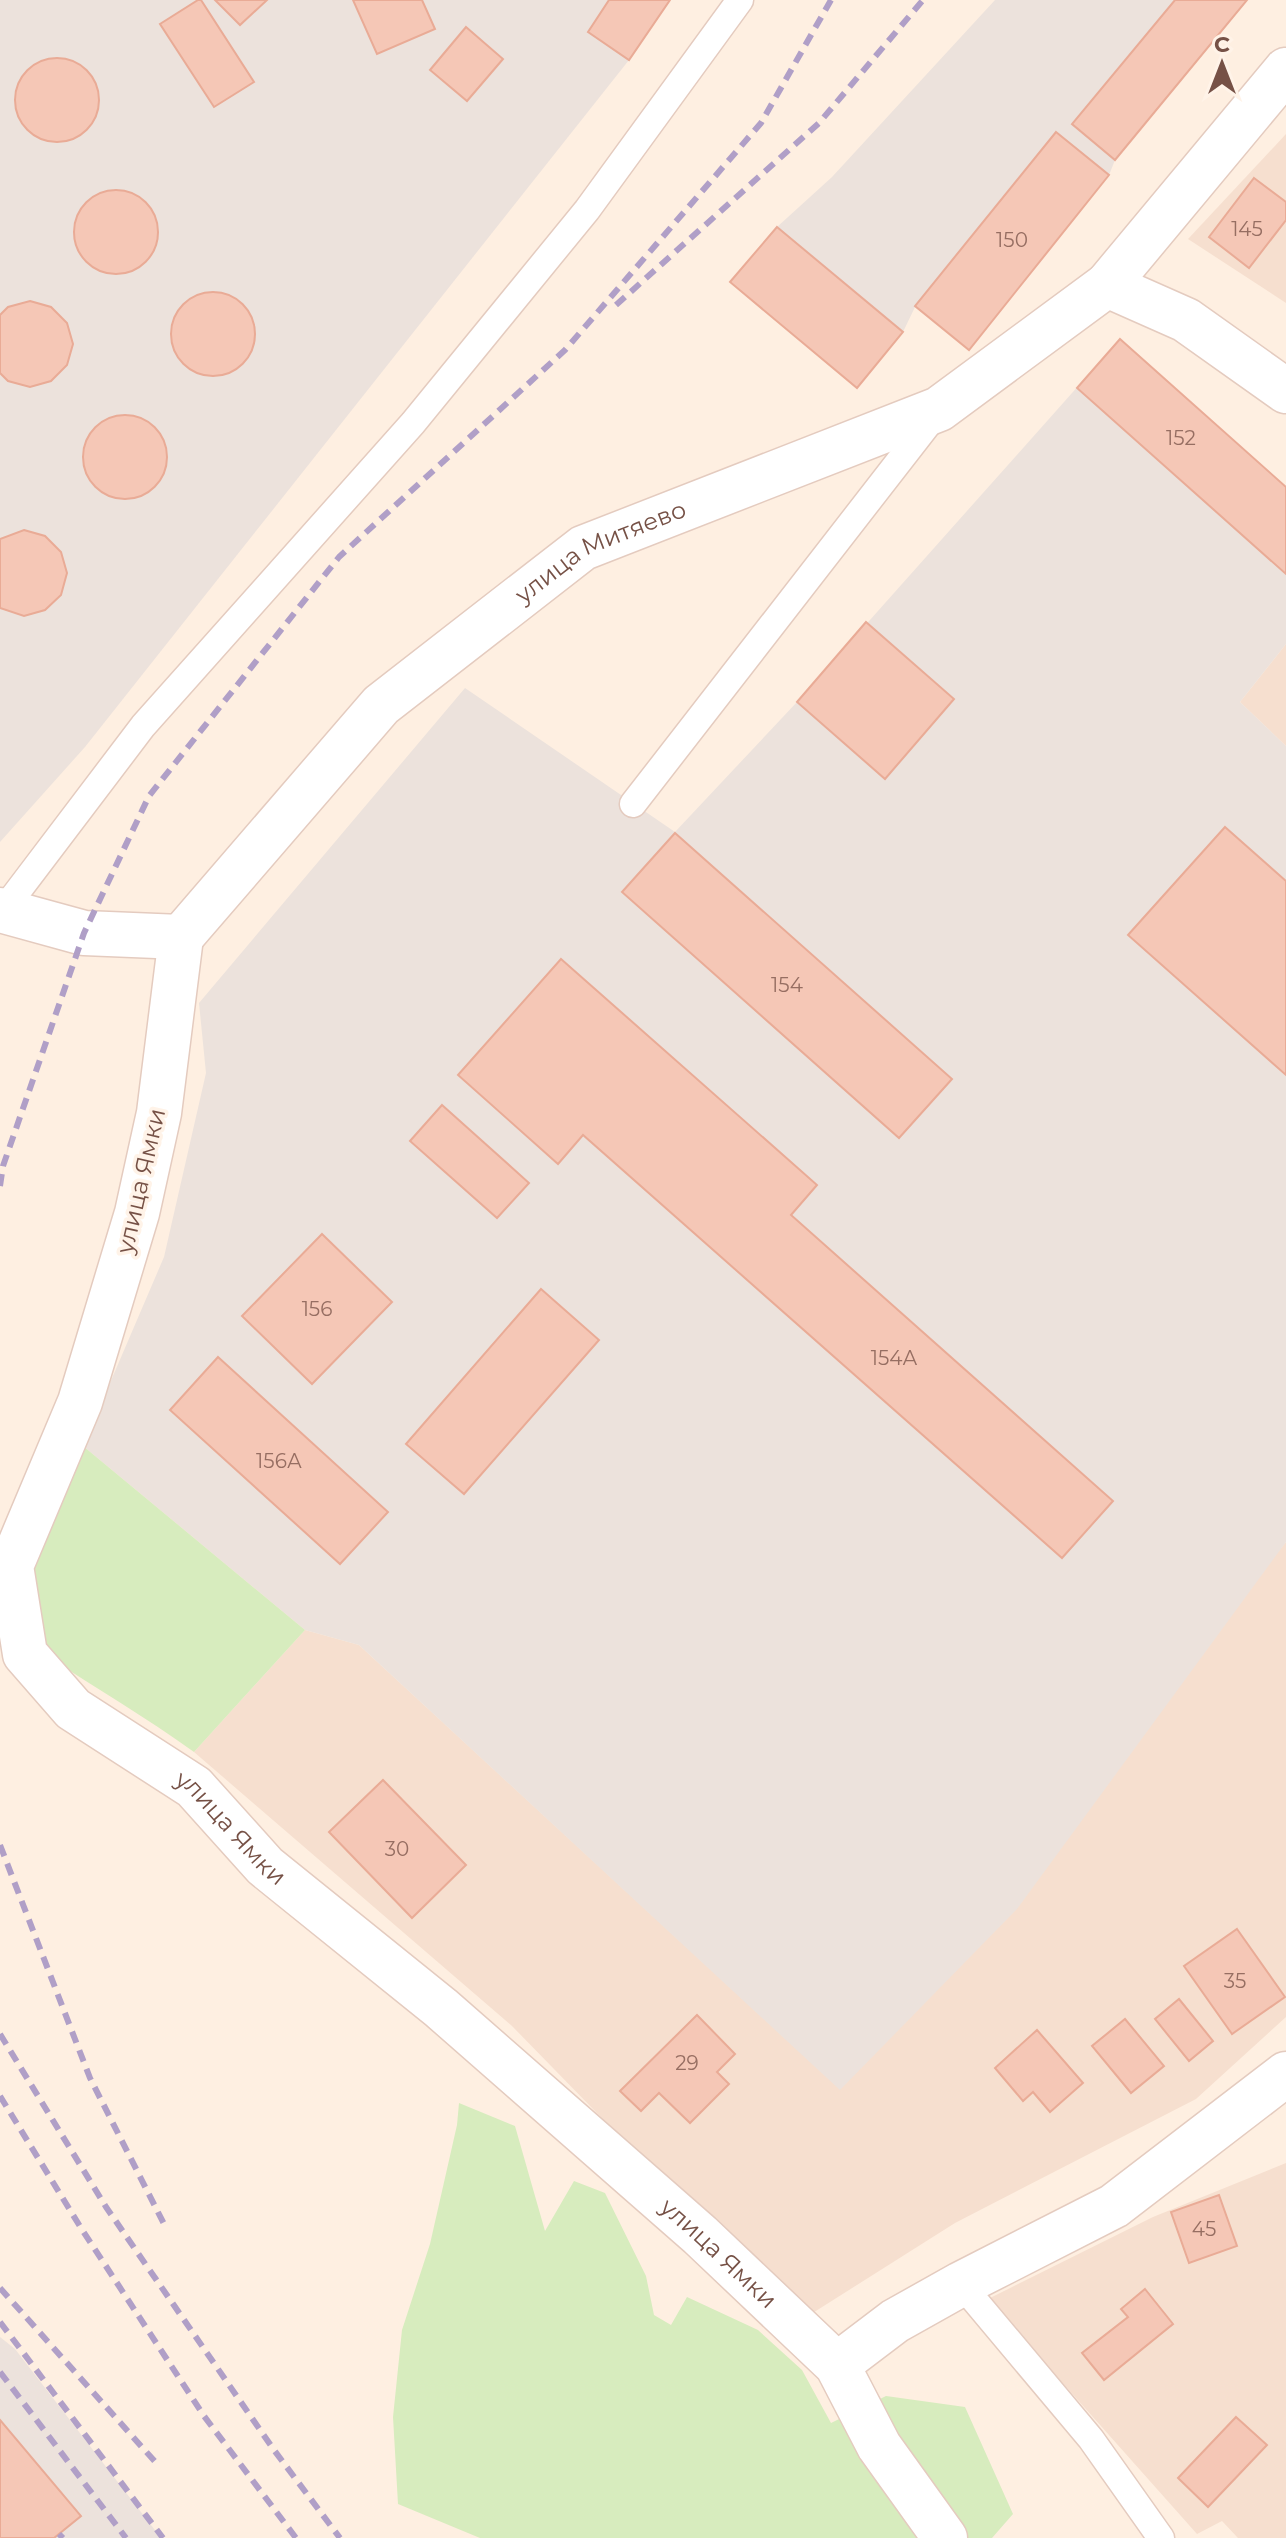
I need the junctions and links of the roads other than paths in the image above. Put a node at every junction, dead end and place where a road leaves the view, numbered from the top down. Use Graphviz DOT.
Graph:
graph roads {
  1 [pos="740,0"];
  2 [pos="1286,70"];
  3 [pos="1107,285"];
  4 [pos="1286,391"];
  5 [pos="939,409"];
  6 [pos="633,804"];
  7 [pos="1,911"];
  8 [pos="181,937"];
  9 [pos="1286,2074"];
  10 [pos="961,2284"];
  11 [pos="837,2365"];
  12 [pos="945,2538"];
  13 [pos="1161,2538"];
  1 -- 7 [label="lane"];
  2 -- 3 [label="street, улица Митяево"];
  3 -- 4 [label="street"];
  3 -- 5 [label="street, улица Митяево"];
  5 -- 6 [label="lane"];
  5 -- 8 [label="street, улица Митяево"];
  7 -- 8 [label="street"];
  8 -- 11 [label="street, улица Ямки"];
  9 -- 10 [label="street"];
  10 -- 11 [label="street"];
  10 -- 13 [label="lane"];
  11 -- 12 [label="street, улица Ямки"];
}
